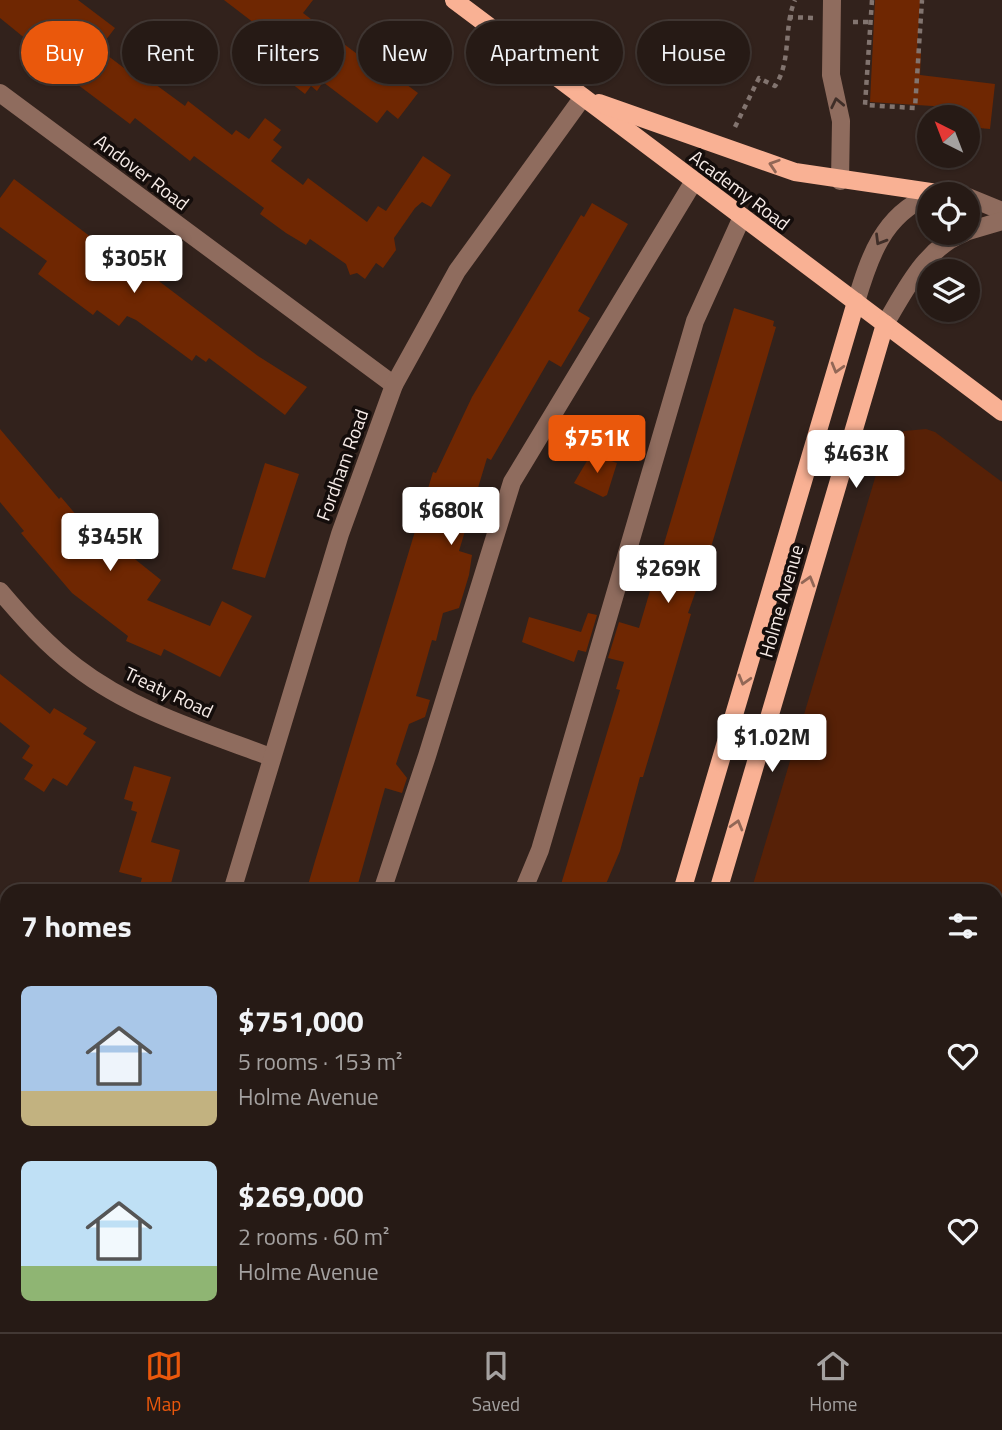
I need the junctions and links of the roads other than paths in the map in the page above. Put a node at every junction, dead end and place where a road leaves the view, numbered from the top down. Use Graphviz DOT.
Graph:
graph roads {
  1 [pos="454,0"];
  2 [pos="832,0"];
  3 [pos="0,93"];
  4 [pos="583,97"];
  5 [pos="694,181"];
  6 [pos="840,181"];
  7 [pos="917,191"];
  8 [pos="917,202"];
  9 [pos="980,202"];
  10 [pos="1002,211"];
  11 [pos="742,217"];
  12 [pos="1002,221"];
  13 [pos="980,228"];
  14 [pos="944,245"];
  15 [pos="856,302"];
  16 [pos="885,324"];
  17 [pos="394,386"];
  18 [pos="1002,412"];
  19 [pos="0,591"];
  20 [pos="271,757"];
  21 [pos="234,884"];
  22 [pos="384,884"];
  23 [pos="526,884"];
  24 [pos="684,884"];
  25 [pos="720,884"];
  1 -- 4 [label="main road, Academy Road"];
  6 -- 2 [label="street, one-way"];
  3 -- 17 [label="street, Andover Road"];
  4 -- 5 [label="main road, Academy Road"];
  6 -- 4 [label="main road, one-way"];
  4 -- 17 [label="street, Fordham Road"];
  5 -- 11 [label="main road, Academy Road"];
  5 -- 22 [label="street"];
  6 -- 7 [label="main road"];
  8 -- 15 [label="street, one-way"];
  9 -- 10 [label="street"];
  11 -- 15 [label="main road, Academy Road"];
  11 -- 23 [label="street"];
  12 -- 13 [label="street"];
  14 -- 16 [label="street"];
  15 -- 16 [label="main road, Academy Road"];
  15 -- 24 [label="main road, Holme Avenue, one-way"];
  16 -- 18 [label="main road, Academy Road"];
  25 -- 16 [label="main road, Holme Avenue, one-way"];
  17 -- 20 [label="street, Fordham Road"];
  19 -- 20 [label="street, Treaty Road"];
  20 -- 21 [label="street, Fordham Road"];
}
